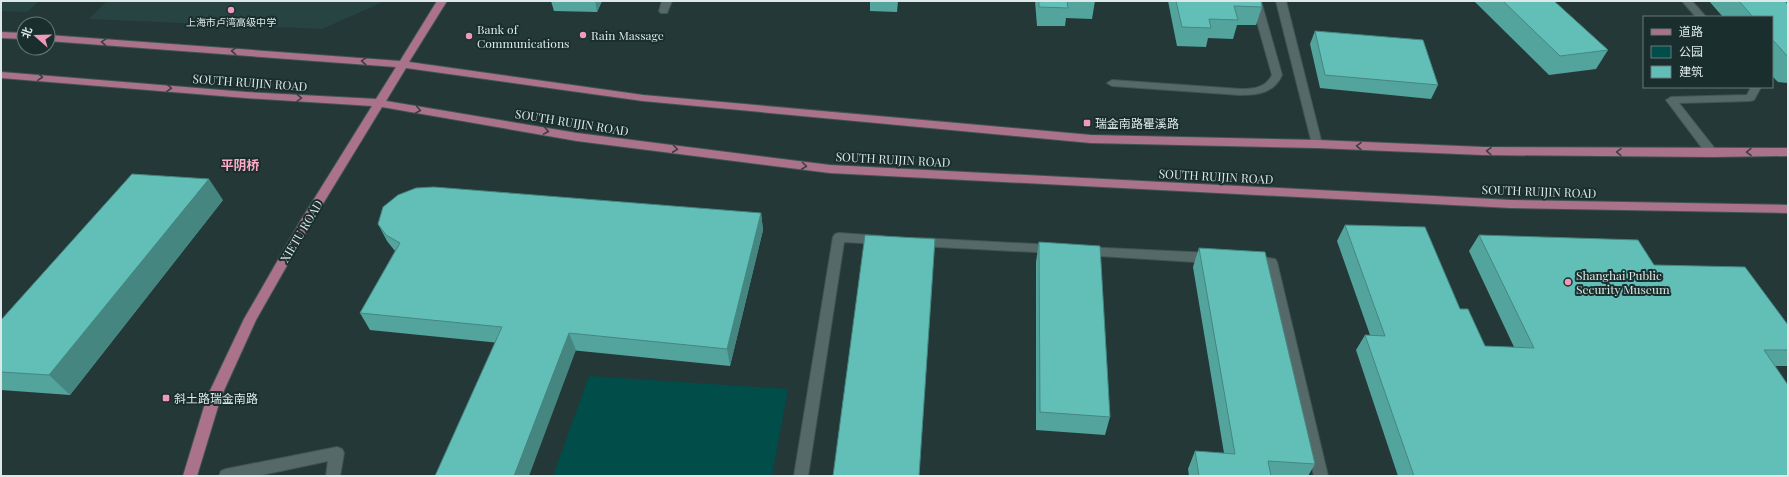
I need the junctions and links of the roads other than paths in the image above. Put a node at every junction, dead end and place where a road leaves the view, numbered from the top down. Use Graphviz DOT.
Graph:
graph roads {
  1 [pos="442,1"];
  2 [pos="668,1"];
  3 [pos="1256,1"];
  4 [pos="1281,1"];
  5 [pos="1687,1"];
  6 [pos="664,10"];
  7 [pos="1700,16"];
  8 [pos="1,35"];
  9 [pos="16,36"];
  10 [pos="56,39"];
  11 [pos="403,64"];
  12 [pos="1,75"];
  13 [pos="1112,83"];
  14 [pos="1755,88"];
  15 [pos="380,103"];
  16 [pos="1317,144"];
  17 [pos="1788,152"];
  18 [pos="1712,153"];
  19 [pos="1788,209"];
  20 [pos="894,240"];
  21 [pos="910,241"];
  22 [pos="1224,259"];
  23 [pos="1240,260"];
  24 [pos="190,476"];
  25 [pos="226,476"];
  26 [pos="333,476"];
  27 [pos="801,476"];
  28 [pos="1321,476"];
  1 -- 11 [label="main road, XIETU ROAD"];
  2 -- 6 [label="lane"];
  3 -- 13 [label="lane"];
  4 -- 16 [label="lane"];
  5 -- 7 [label="lane"];
  8 -- 9 [label="main road"];
  11 -- 10 [label="main road, one-way"];
  11 -- 15 [label="main road, XIETU ROAD"];
  11 -- 16 [label="main road"];
  12 -- 15 [label="main road, SOUTH RUIJIN ROAD, one-way"];
  14 -- 18 [label="lane"];
  15 -- 19 [label="main road, SOUTH RUIJIN ROAD, one-way"];
  15 -- 24 [label="main road, XIETU ROAD"];
  18 -- 16 [label="main road, one-way"];
  17 -- 18 [label="main road, one-way"];
  20 -- 27 [label="lane"];
  21 -- 22 [label="lane"];
  23 -- 28 [label="lane"];
  25 -- 26 [label="lane"];
}
